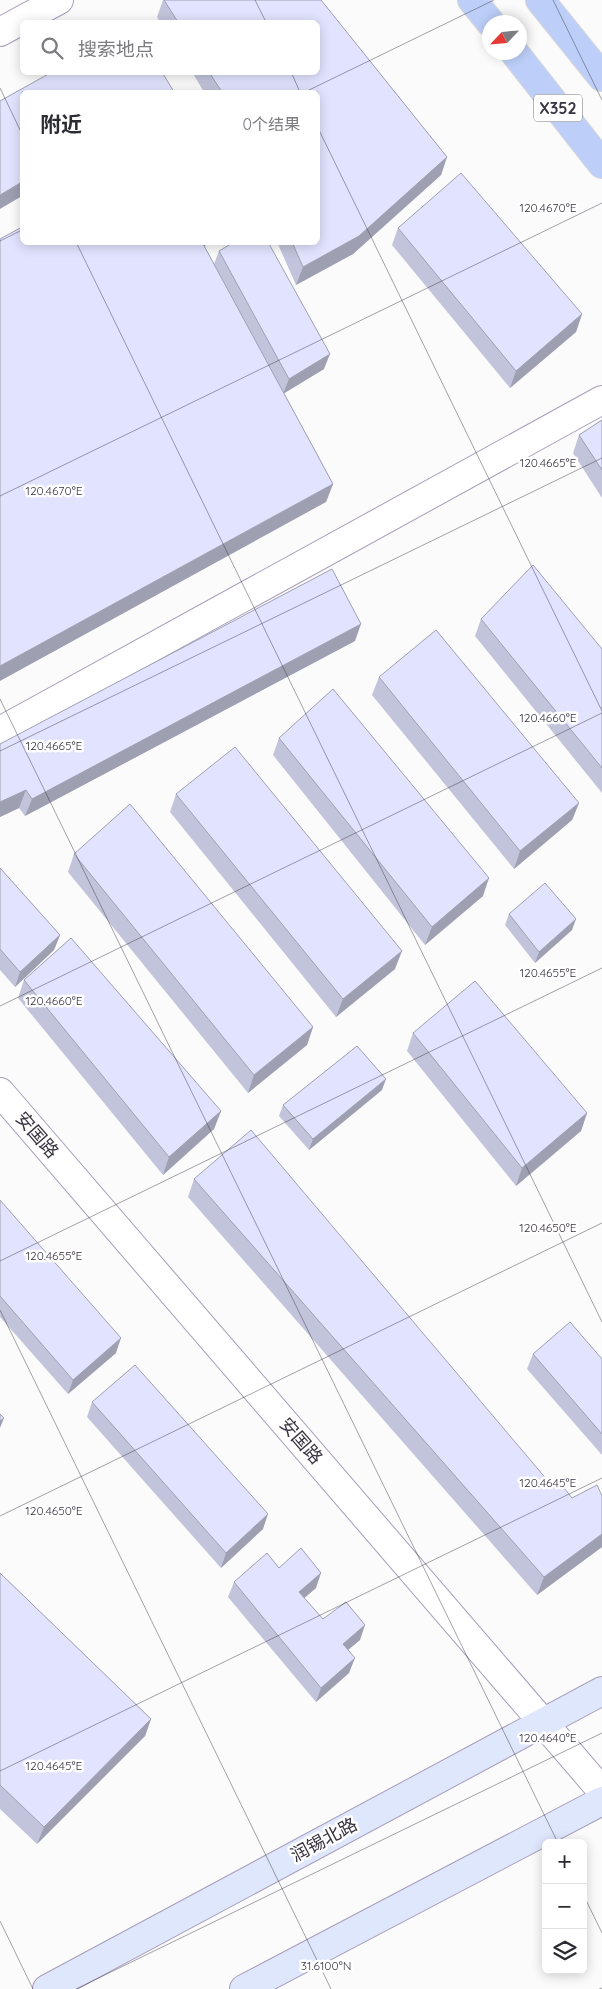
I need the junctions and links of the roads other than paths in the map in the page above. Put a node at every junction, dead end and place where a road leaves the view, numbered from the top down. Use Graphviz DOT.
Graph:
graph roads {
  1 [pos="58,0"];
  2 [pos="472,0"];
  3 [pos="540,0"];
  4 [pos="484,15"];
  5 [pos="22,20"];
  6 [pos="20,21"];
  7 [pos="0,32"];
  8 [pos="520,60"];
  9 [pos="602,77"];
  10 [pos="602,164"];
  11 [pos="602,400"];
  12 [pos="0,731"];
  13 [pos="0,1092"];
  14 [pos="602,1691"];
  15 [pos="543,1722"];
  16 [pos="602,1791"];
  17 [pos="602,1801"];
  18 [pos="47,1989"];
  19 [pos="244,1989"];
  1 -- 5 [label="street"];
  2 -- 4 [label="main road"];
  3 -- 9 [label="main road"];
  6 -- 7 [label="street"];
  8 -- 10 [label="main road, X352"];
  11 -- 12 [label="street"];
  13 -- 15 [label="street, 安国路"];
  14 -- 15 [label="main road, 润锡北路"];
  15 -- 16 [label="street, 安国路"];
  15 -- 18 [label="main road, 润锡北路"];
  17 -- 19 [label="main road"];
}
